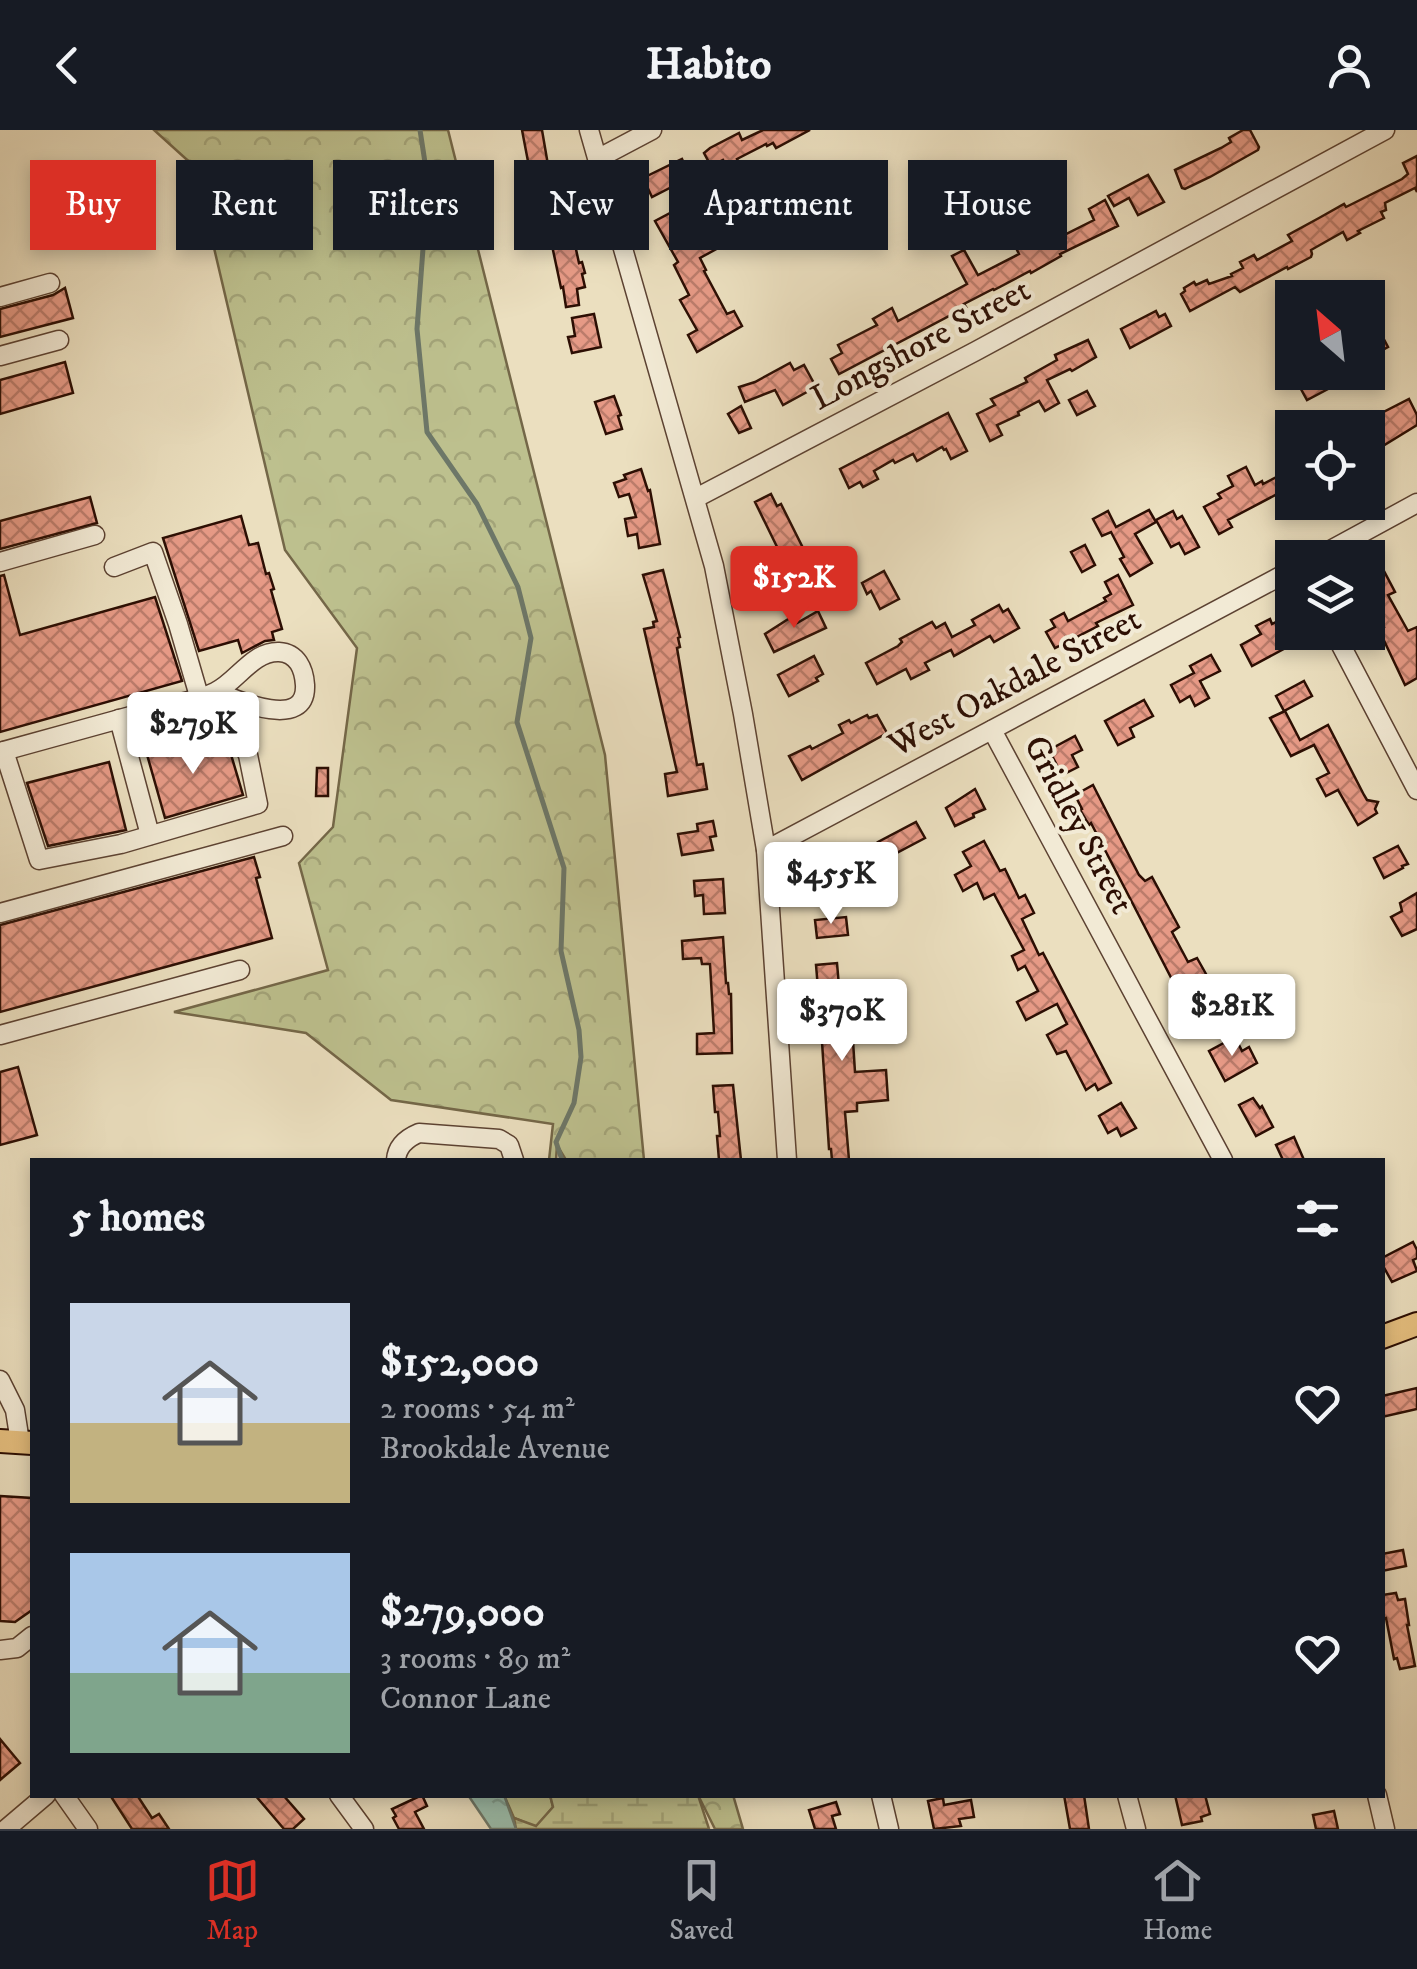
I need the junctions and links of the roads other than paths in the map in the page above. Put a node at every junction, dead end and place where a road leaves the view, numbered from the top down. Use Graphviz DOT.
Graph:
graph roads {
  1 [pos="589,130"];
  2 [pos="652,130"];
  3 [pos="1386,130"];
  4 [pos="598,158"];
  5 [pos="50,282"];
  6 [pos="0,297"];
  7 [pos="60,340"];
  8 [pos="0,356"];
  9 [pos="696,498"];
  10 [pos="1417,503"];
  11 [pos="95,535"];
  12 [pos="1349,540"];
  13 [pos="0,562"];
  14 [pos="114,567"];
  15 [pos="1275,579"];
  16 [pos="1343,650"];
  17 [pos="208,694"];
  18 [pos="118,719"];
  19 [pos="992,730"];
  20 [pos="2,752"];
  21 [pos="1417,790"];
  22 [pos="150,836"];
  23 [pos="283,836"];
  24 [pos="766,850"];
  25 [pos="0,913"];
  26 [pos="240,970"];
  27 [pos="0,1034"];
  28 [pos="396,1158"];
  29 [pos="513,1158"];
  30 [pos="787,1158"];
  31 [pos="1222,1158"];
  32 [pos="1417,1324"];
  33 [pos="1385,1337"];
  34 [pos="0,1380"];
  35 [pos="17,1442"];
  36 [pos="30,1638"];
  37 [pos="0,1650"];
  38 [pos="42,1798"];
  39 [pos="66,1798"];
  40 [pos="341,1798"];
  41 [pos="882,1798"];
  42 [pos="1129,1798"];
  43 [pos="1378,1798"];
  44 [pos="6,1829"];
  45 [pos="88,1829"];
  46 [pos="364,1829"];
  47 [pos="888,1829"];
  48 [pos="1136,1829"];
  49 [pos="1385,1829"];
  1 -- 4 [label="street"];
  2 -- 4 [label="street"];
  3 -- 9 [label="street, Longshore Street"];
  4 -- 9 [label="street"];
  5 -- 6 [label="street"];
  7 -- 8 [label="street"];
  9 -- 24 [label="street"];
  10 -- 12 [label="street"];
  11 -- 13 [label="street"];
  14 -- 17 [label="street"];
  15 -- 19 [label="street, West Oakdale Street"];
  16 -- 21 [label="street"];
  17 -- 17 [label="street"];
  17 -- 18 [label="street"];
  17 -- 22 [label="street"];
  18 -- 20 [label="street"];
  18 -- 22 [label="street"];
  19 -- 24 [label="street, West Oakdale Street"];
  19 -- 31 [label="street, Gridley Street"];
  20 -- 22 [label="street"];
  23 -- 25 [label="street"];
  24 -- 30 [label="street"];
  26 -- 27 [label="street"];
  28 -- 29 [label="street"];
  32 -- 33 [label="main road"];
  34 -- 35 [label="street"];
  36 -- 37 [label="street"];
  38 -- 44 [label="street"];
  39 -- 45 [label="street"];
  40 -- 46 [label="street"];
  41 -- 47 [label="street"];
  42 -- 48 [label="street"];
  43 -- 49 [label="street"];
}
